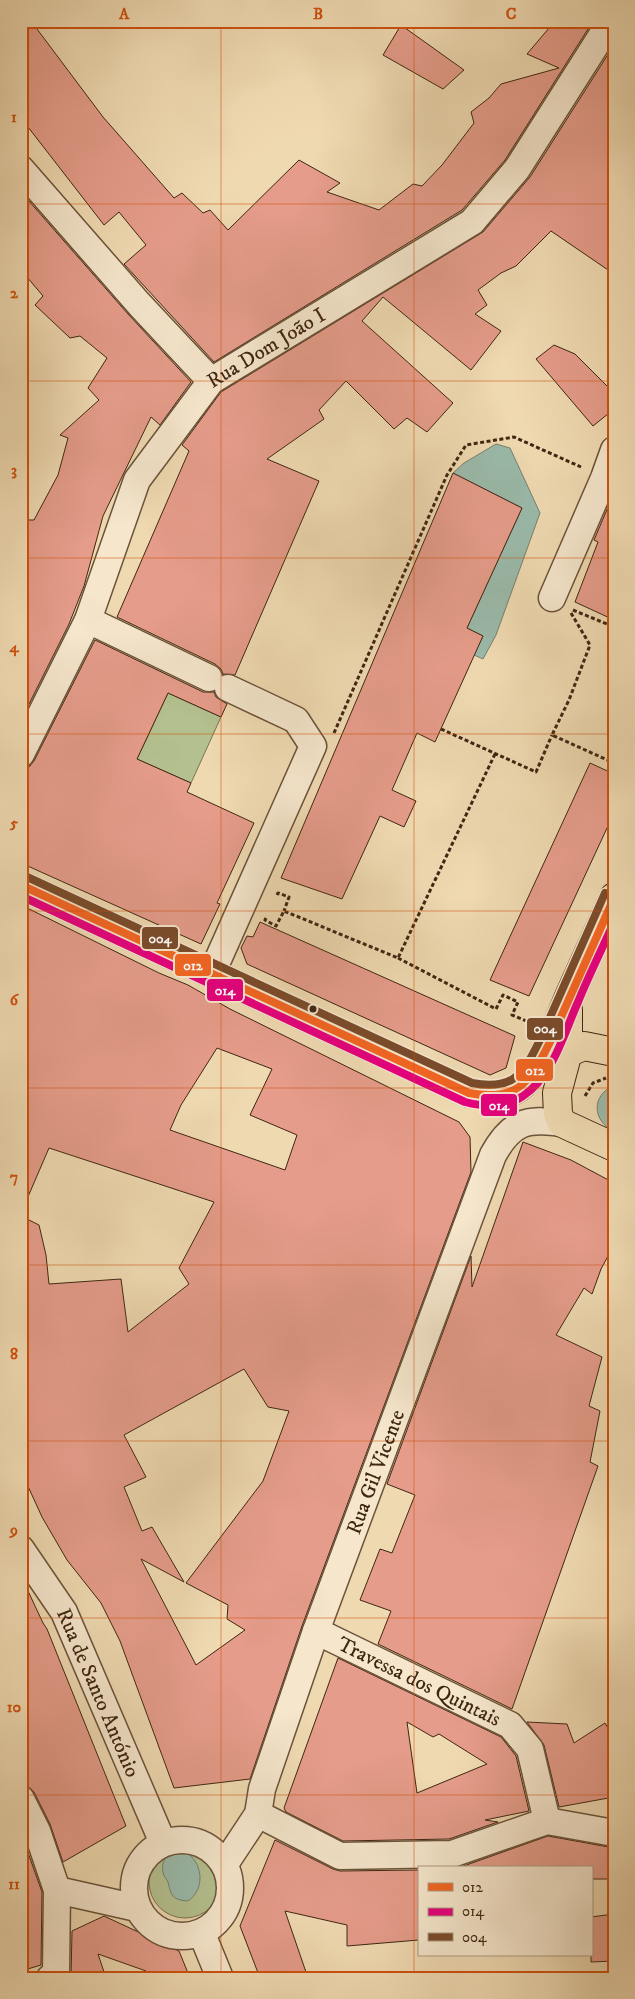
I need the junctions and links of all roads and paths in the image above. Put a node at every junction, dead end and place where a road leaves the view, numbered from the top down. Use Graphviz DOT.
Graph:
graph roads {
  1 [pos="611,21"];
  2 [pos="21,169"];
  3 [pos="211,381"];
  4 [pos="614,450"];
  5 [pos="604,478"];
  6 [pos="552,598"];
  7 [pos="88,620"];
  8 [pos="614,627"];
  9 [pos="442,729"];
  10 [pos="335,731"];
  11 [pos="552,735"];
  12 [pos="21,754"];
  13 [pos="495,754"];
  14 [pos="614,763"];
  15 [pos="21,884"];
  16 [pos="278,892"];
  17 [pos="614,897"];
  18 [pos="284,911"];
  19 [pos="265,920"];
  20 [pos="398,958"];
  21 [pos="212,973"];
  22 [pos="568,1001"];
  23 [pos="531,1024"];
  24 [pos="568,1052"];
  25 [pos="614,1052"];
  26 [pos="536,1068"];
  27 [pos="614,1077"];
  28 [pos="584,1103"];
  29 [pos="562,1123"];
  30 [pos="614,1147"];
  31 [pos="21,1549"];
  32 [pos="316,1631"];
  33 [pos="21,1799"];
  34 [pos="258,1814"];
  35 [pos="547,1821"];
  36 [pos="614,1833"];
  37 [pos="163,1843"];
  38 [pos="225,1864"];
  39 [pos="57,1890"];
  40 [pos="137,1908"];
  41 [pos="202,1934"];
  42 [pos="50,1978"];
  43 [pos="220,1978"];
  1 -- 3 [label="street, Rua Dom João I"];
  2 -- 3 [label="street"];
  3 -- 7 [label="street, Rua Dom João I"];
  4 -- 5 [label="street"];
  5 -- 6 [label="street"];
  5 -- 10 [label="path"];
  7 -- 12 [label="street, Rua Dom João I"];
  7 -- 21 [label="street"];
  8 -- 11 [label="path"];
  9 -- 13 [label="path"];
  11 -- 13 [label="path"];
  11 -- 14 [label="path"];
  13 -- 20 [label="path"];
  15 -- 21 [label="main road"];
  16 -- 18 [label="path"];
  17 -- 22 [label="main road"];
  18 -- 19 [label="path"];
  18 -- 20 [label="path"];
  20 -- 23 [label="path"];
  21 -- 26 [label="main road"];
  22 -- 24 [label="main road"];
  22 -- 26 [label="main road"];
  24 -- 25 [label="main road"];
  24 -- 26 [label="main road"];
  24 -- 29 [label="main road"];
  27 -- 28 [label="path"];
  29 -- 30 [label="main road"];
  29 -- 32 [label="street, Rua Gil Vicente"];
  31 -- 37 [label="street, Rua de Santo António"];
  32 -- 34 [label="street, Rua Gil Vicente"];
  32 -- 35 [label="street, Travessa dos Quintais"];
  33 -- 39 [label="street"];
  34 -- 35 [label="street"];
  34 -- 38 [label="street, Rua Gil Vicente"];
  35 -- 36 [label="street"];
  37 -- 38 [label="street"];
  37 -- 40 [label="street"];
  38 -- 41 [label="street"];
  39 -- 40 [label="street"];
  39 -- 42 [label="street"];
  40 -- 41 [label="street"];
  41 -- 43 [label="street"];
}
